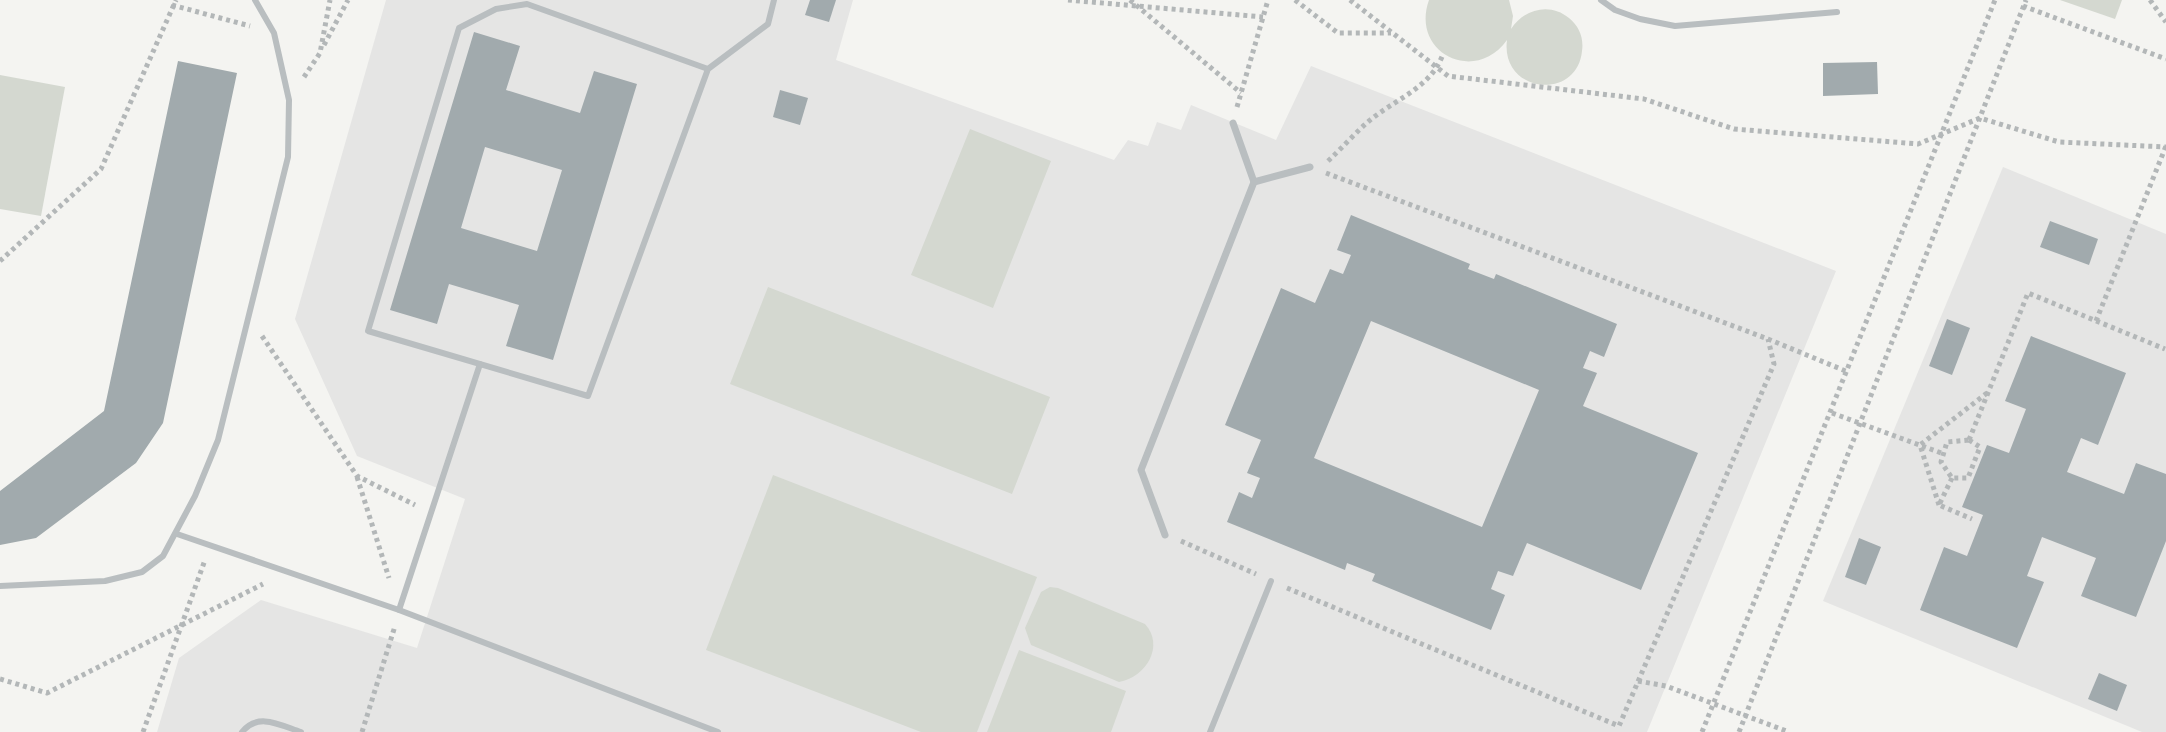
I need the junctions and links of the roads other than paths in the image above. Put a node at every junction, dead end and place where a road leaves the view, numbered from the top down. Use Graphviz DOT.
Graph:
graph roads {
  1 [pos="255,0"];
  2 [pos="774,0"];
  3 [pos="1601,0"];
  4 [pos="1837,12"];
  5 [pos="708,69"];
  6 [pos="1233,123"];
  7 [pos="1310,167"];
  8 [pos="1254,182"];
  9 [pos="480,364"];
  10 [pos="177,534"];
  11 [pos="1165,535"];
  12 [pos="1271,581"];
  13 [pos="0,586"];
  14 [pos="399,610"];
  15 [pos="242,732"];
  16 [pos="301,732"];
  17 [pos="718,732"];
  18 [pos="1210,732"];
  1 -- 10 [label="lane"];
  2 -- 5 [label="lane"];
  3 -- 4 [label="lane"];
  5 -- 9 [label="lane"];
  5 -- 9 [label="lane"];
  6 -- 8 [label="street"];
  7 -- 8 [label="street"];
  8 -- 11 [label="street"];
  9 -- 14 [label="lane"];
  10 -- 13 [label="lane"];
  10 -- 14 [label="lane"];
  12 -- 18 [label="lane"];
  14 -- 17 [label="lane"];
  15 -- 16 [label="lane"];
}
